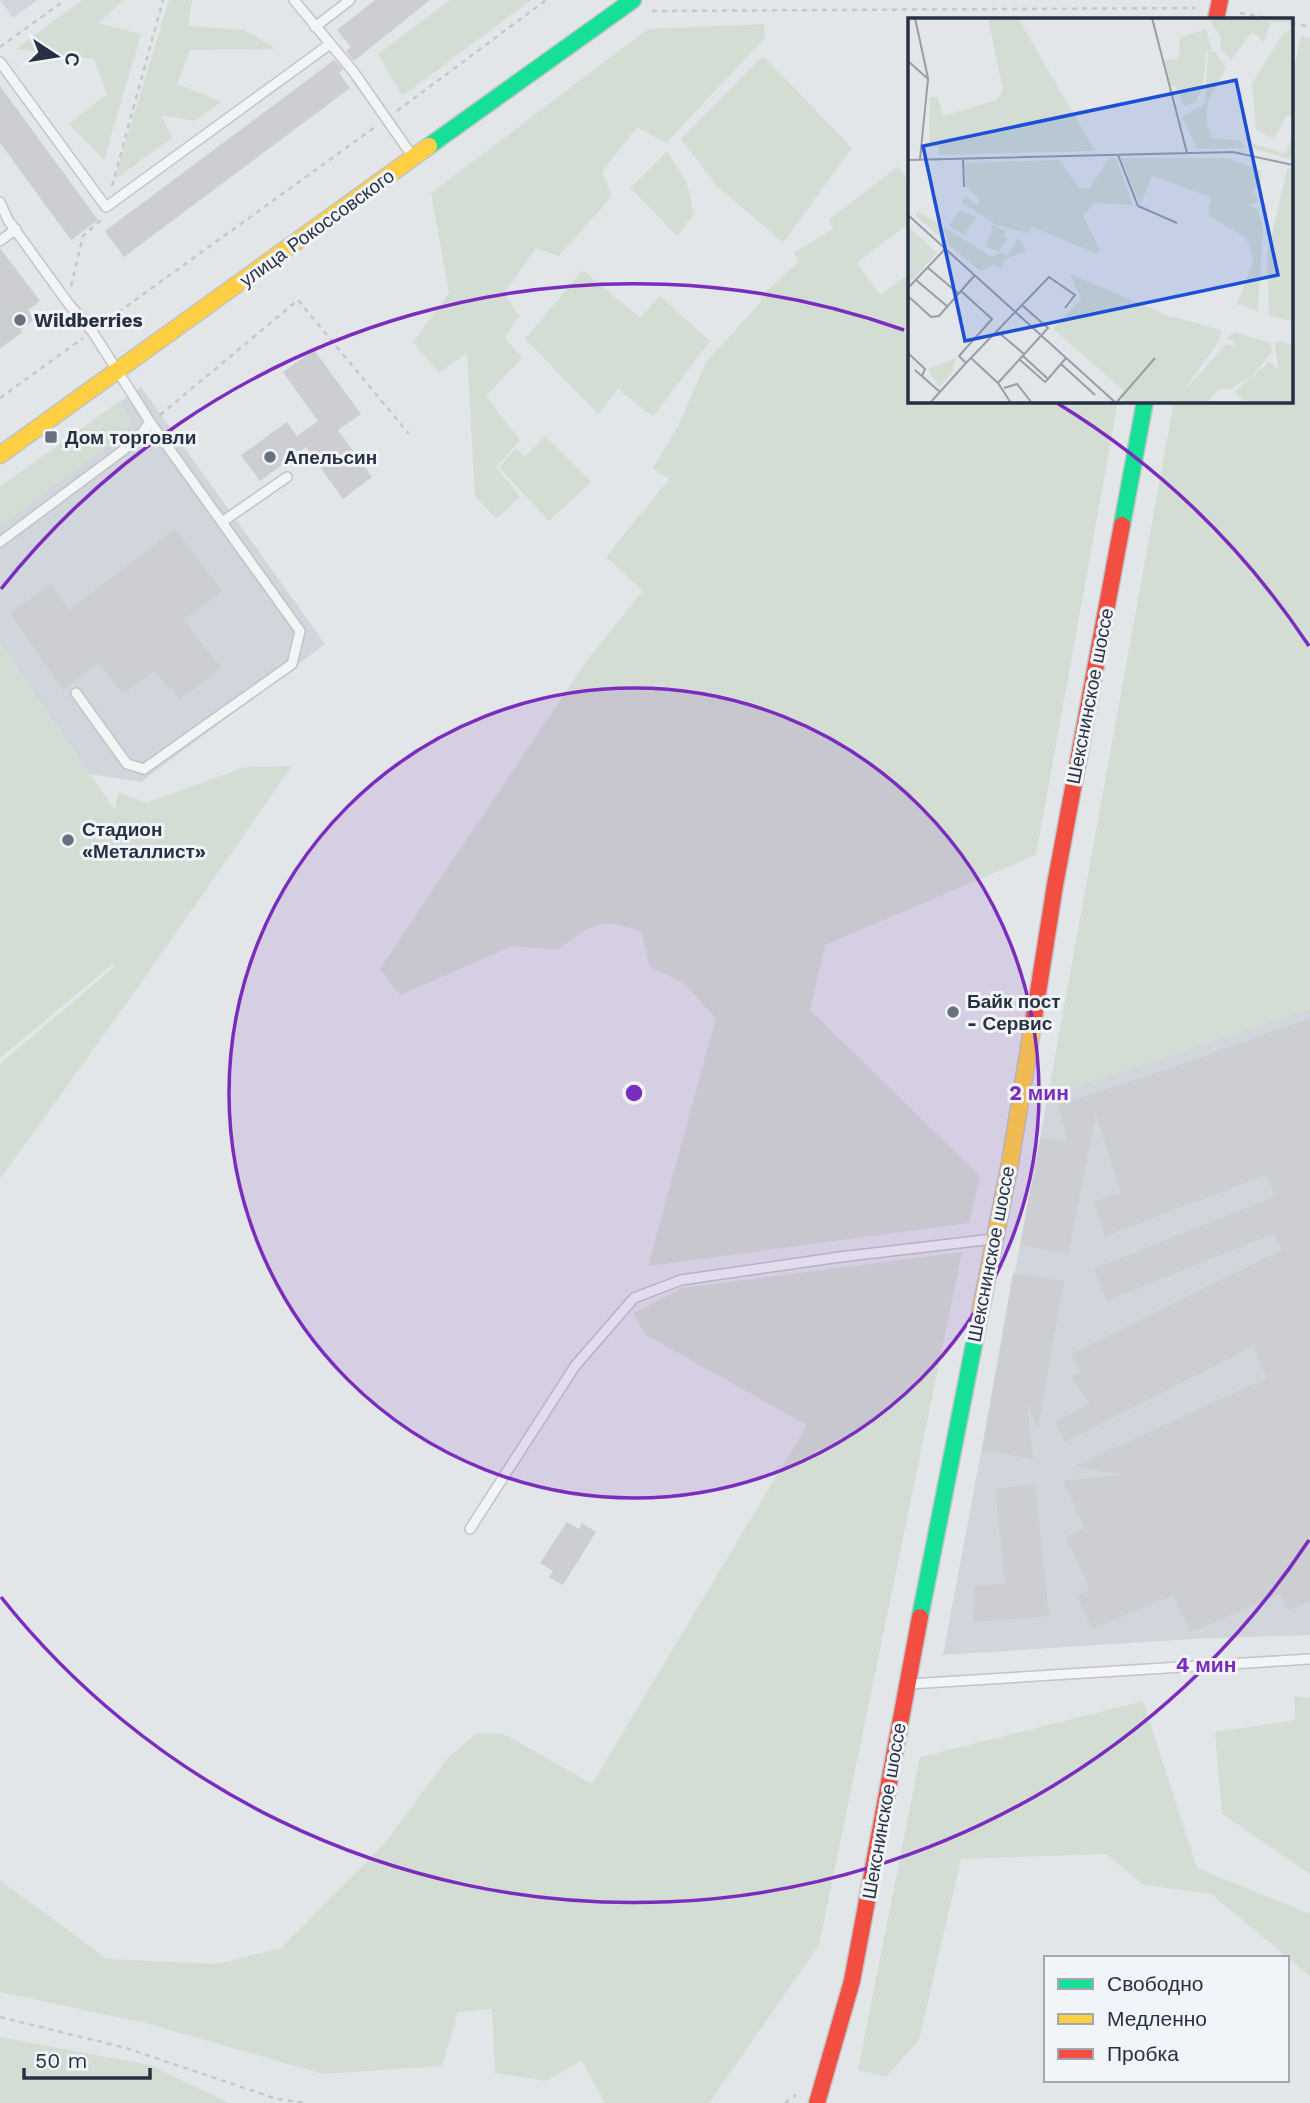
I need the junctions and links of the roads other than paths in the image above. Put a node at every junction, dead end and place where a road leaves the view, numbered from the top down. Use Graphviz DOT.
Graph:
graph roads {
  1 [pos="294,0"];
  2 [pos="350,0"];
  3 [pos="629,3"];
  4 [pos="315,27"];
  5 [pos="330,44"];
  6 [pos="0,62"];
  7 [pos="414,158"];
  8 [pos="0,202"];
  9 [pos="16,229"];
  10 [pos="0,241"];
  11 [pos="118,370"];
  12 [pos="1145,402"];
  13 [pos="150,422"];
  14 [pos="0,455"];
  15 [pos="287,477"];
  16 [pos="222,522"];
  17 [pos="0,542"];
  18 [pos="76,693"];
  19 [pos="995,1239"];
  20 [pos="470,1529"];
  21 [pos="1310,1659"];
  22 [pos="907,1684"];
  23 [pos="817,2103"];
  1 -- 4 [label="lane"];
  2 -- 4 [label="lane"];
  3 -- 7 [label="main road, улица Рокоссовского"];
  4 -- 5 [label="lane"];
  5 -- 6 [label="lane"];
  5 -- 7 [label="lane"];
  7 -- 11 [label="main road, улица Рокоссовского"];
  8 -- 9 [label="lane"];
  9 -- 10 [label="lane"];
  9 -- 11 [label="lane"];
  11 -- 13 [label="lane"];
  11 -- 14 [label="main road, улица Рокоссовского"];
  12 -- 19 [label="main road, Шекснинское шоссе"];
  13 -- 16 [label="lane"];
  13 -- 17 [label="lane"];
  15 -- 16 [label="lane"];
  16 -- 18 [label="lane"];
  19 -- 20 [label="lane"];
  19 -- 22 [label="main road, Шекснинское шоссе"];
  21 -- 22 [label="lane"];
  22 -- 23 [label="main road, Шекснинское шоссе"];
}
